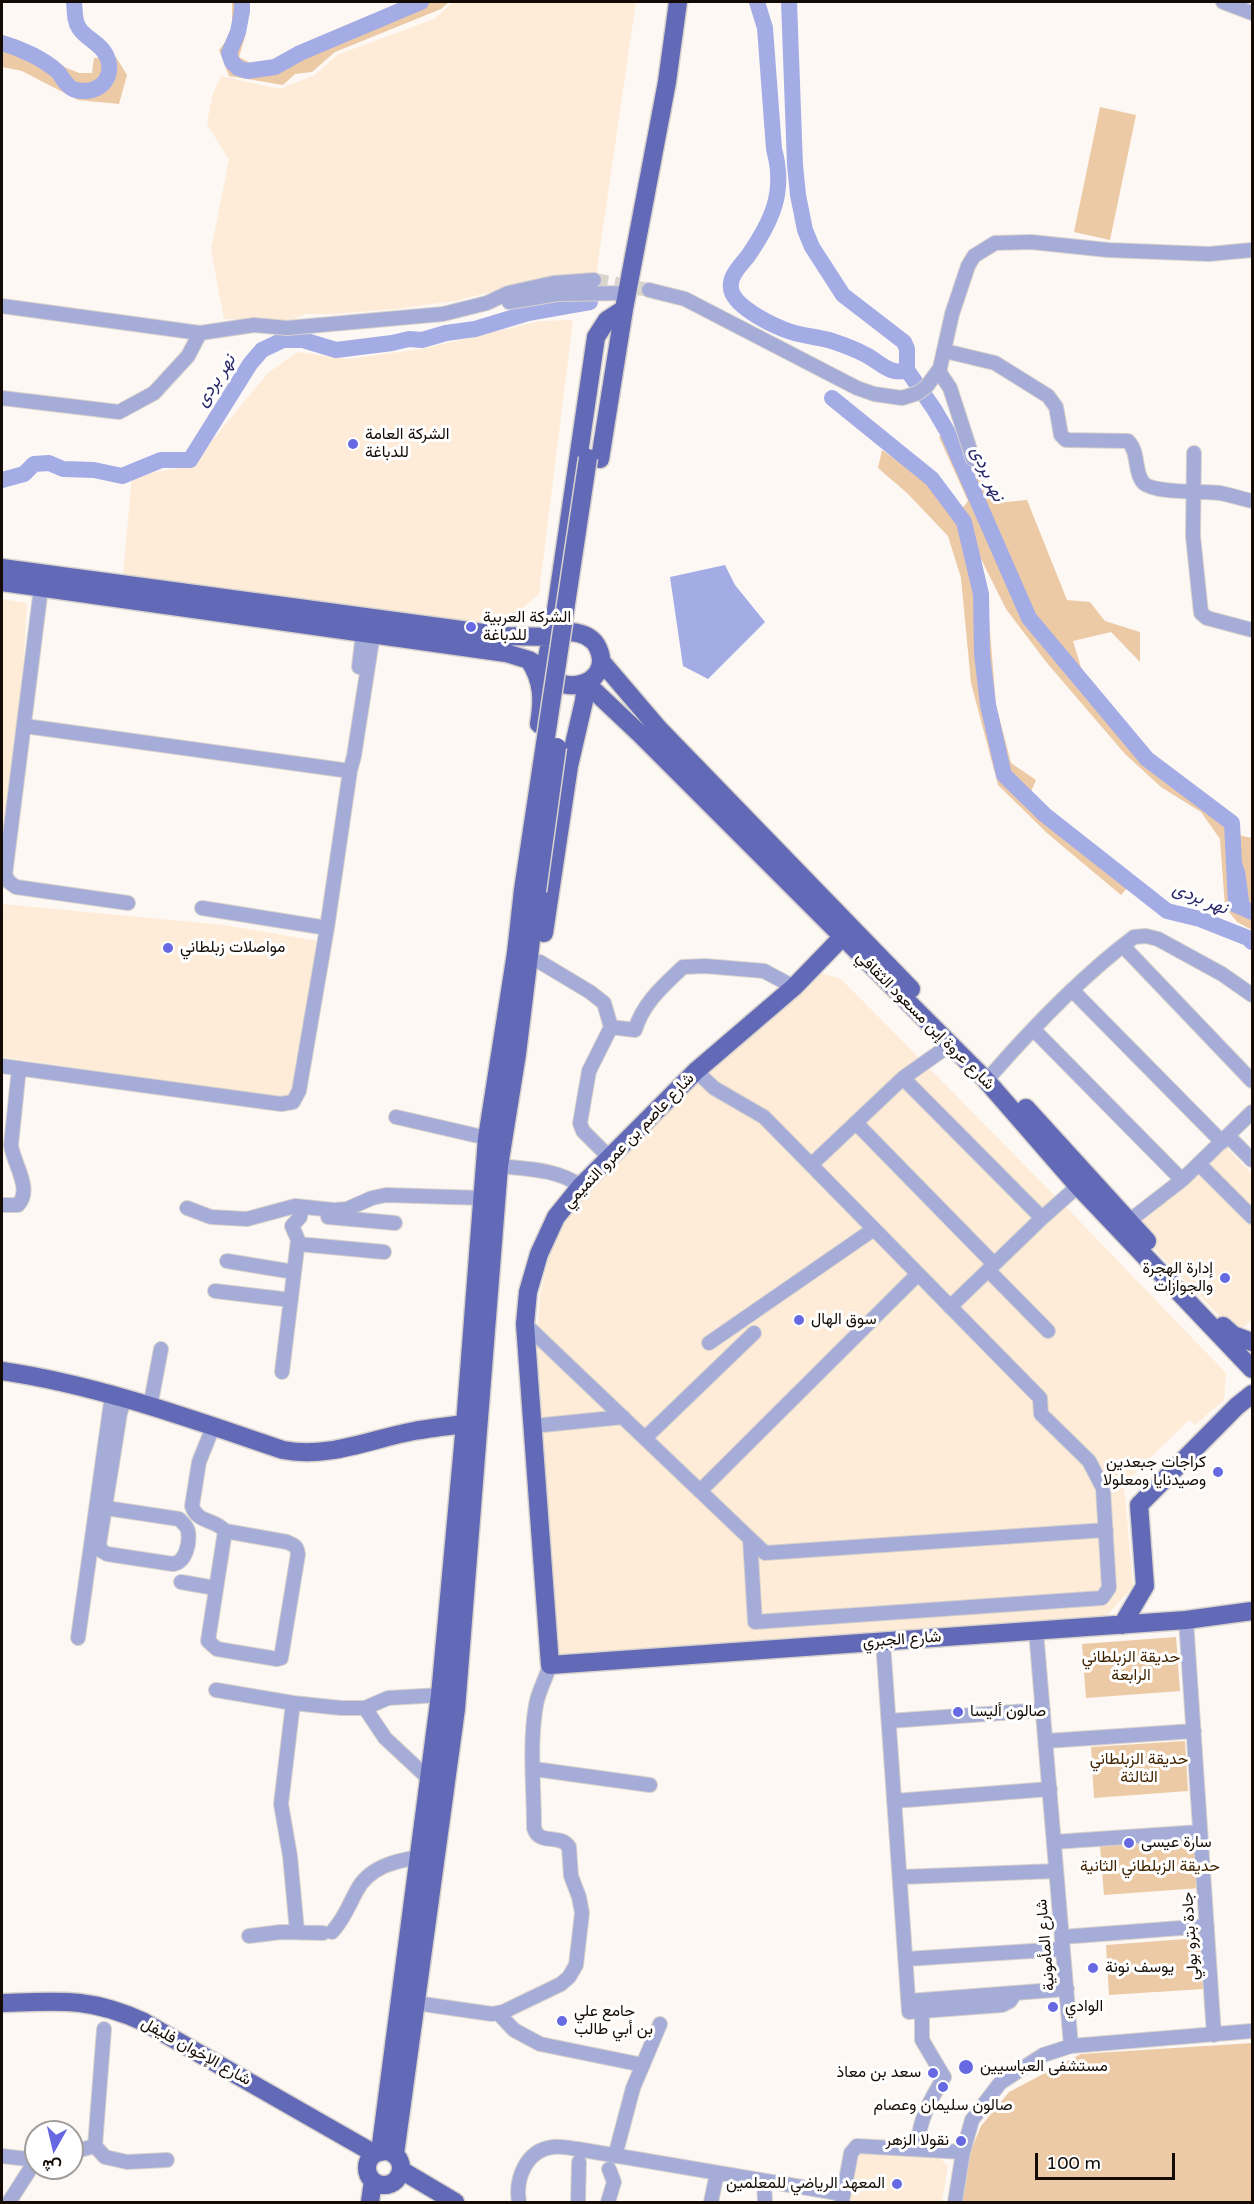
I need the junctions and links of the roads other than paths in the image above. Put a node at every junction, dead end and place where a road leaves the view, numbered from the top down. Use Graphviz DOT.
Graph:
graph roads {
  1 [pos="678,2"];
  2 [pos="1223,2"];
  3 [pos="1252,13"];
  4 [pos="1252,250"];
  5 [pos="594,280"];
  6 [pos="649,290"];
  7 [pos="626,301"];
  8 [pos="2,306"];
  9 [pos="309,324"];
  10 [pos="200,333"];
  11 [pos="945,351"];
  12 [pos="937,372"];
  13 [pos="2,398"];
  14 [pos="1194,453"];
  15 [pos="973,459"];
  16 [pos="1193,491"];
  17 [pos="1252,501"];
  18 [pos="2,568"];
  19 [pos="2,582"];
  20 [pos="41,588"];
  21 [pos="1252,630"];
  22 [pos="368,634"];
  23 [pos="552,637"];
  24 [pos="529,660"];
  25 [pos="601,661"];
  26 [pos="551,673"];
  27 [pos="586,683"];
  28 [pos="607,704"];
  29 [pos="580,719"];
  30 [pos="25,726"];
  31 [pos="350,771"];
  32 [pos="530,890"];
  33 [pos="128,903"];
  34 [pos="202,908"];
  35 [pos="327,928"];
  36 [pos="846,932"];
  37 [pos="1123,946"];
  38 [pos="540,962"];
  39 [pos="794,987"];
  40 [pos="1072,990"];
  41 [pos="1252,995"];
  42 [pos="611,1027"];
  43 [pos="1033,1029"];
  44 [pos="951,1044"];
  45 [pos="517,1054"];
  46 [pos="2,1066"];
  47 [pos="19,1068"];
  48 [pos="696,1071"];
  49 [pos="993,1073"];
  50 [pos="903,1078"];
  51 [pos="497,1081"];
  52 [pos="1252,1081"];
  53 [pos="1252,1112"];
  54 [pos="8,1114"];
  55 [pos="396,1117"];
  56 [pos="856,1123"];
  57 [pos="487,1138"];
  58 [pos="1225,1139"];
  59 [pos="6,1145"];
  60 [pos="609,1157"];
  61 [pos="1252,1160"];
  62 [pos="1199,1164"];
  63 [pos="811,1165"];
  64 [pos="499,1166"];
  65 [pos="1182,1180"];
  66 [pos="581,1186"];
  67 [pos="1078,1186"];
  68 [pos="483,1198"];
  69 [pos="2,1205"];
  70 [pos="187,1208"];
  71 [pos="302,1211"];
  72 [pos="1252,1217"];
  73 [pos="1041,1218"];
  74 [pos="1129,1221"];
  75 [pos="395,1223"];
  76 [pos="874,1229"];
  77 [pos="298,1244"];
  78 [pos="384,1252"];
  79 [pos="227,1261"];
  80 [pos="991,1267"];
  81 [pos="294,1272"];
  82 [pos="918,1274"];
  83 [pos="215,1291"];
  84 [pos="291,1300"];
  85 [pos="950,1307"];
  86 [pos="525,1324"];
  87 [pos="1048,1331"];
  88 [pos="754,1334"];
  89 [pos="709,1343"];
  90 [pos="160,1349"];
  91 [pos="1249,1356"];
  92 [pos="2,1371"];
  93 [pos="282,1372"];
  94 [pos="1252,1394"];
  95 [pos="119,1397"];
  96 [pos="1237,1406"];
  97 [pos="150,1407"];
  98 [pos="623,1417"];
  99 [pos="465,1424"];
  100 [pos="533,1426"];
  101 [pos="213,1427"];
  102 [pos="645,1438"];
  103 [pos="700,1491"];
  104 [pos="106,1508"];
  105 [pos="1106,1530"];
  106 [pos="225,1531"];
  107 [pos="750,1539"];
  108 [pos="181,1582"];
  109 [pos="215,1588"];
  110 [pos="1252,1611"];
  111 [pos="1186,1620"];
  112 [pos="1122,1624"];
  113 [pos="1036,1631"];
  114 [pos="78,1638"];
  115 [pos="883,1642"];
  116 [pos="550,1665"];
  117 [pos="216,1690"];
  118 [pos="440,1695"];
  119 [pos="293,1703"];
  120 [pos="365,1708"];
  121 [pos="1043,1710"];
  122 [pos="889,1722"];
  123 [pos="1194,1731"];
  124 [pos="1046,1741"];
  125 [pos="534,1769"];
  126 [pos="429,1779"];
  127 [pos="650,1785"];
  128 [pos="1050,1789"];
  129 [pos="894,1801"];
  130 [pos="1200,1832"];
  131 [pos="1054,1842"];
  132 [pos="419,1857"];
  133 [pos="1056,1871"];
  134 [pos="901,1877"];
  135 [pos="1207,1926"];
  136 [pos="297,1931"];
  137 [pos="249,1936"];
  138 [pos="1063,1943"];
  139 [pos="906,1959"];
  140 [pos="1066,1989"];
  141 [pos="2,2003"];
  142 [pos="416,2003"];
  143 [pos="913,2008"];
  144 [pos="2,2012"];
  145 [pos="498,2013"];
  146 [pos="129,2021"];
  147 [pos="660,2024"];
  148 [pos="104,2029"];
  149 [pos="1252,2031"];
  150 [pos="1214,2035"];
  151 [pos="1071,2046"];
  152 [pos="643,2065"];
  153 [pos="95,2146"];
  154 [pos="919,2148"];
  155 [pos="84,2149"];
  156 [pos="963,2152"];
  157 [pos="2,2156"];
  158 [pos="24,2159"];
  159 [pos="167,2160"];
  160 [pos="579,2162"];
  161 [pos="612,2163"];
  162 [pos="385,2171"];
  163 [pos="717,2173"];
  164 [pos="24,2179"];
  165 [pos="764,2181"];
  166 [pos="843,2198"];
  167 [pos="9,2202"];
  168 [pos="370,2202"];
  169 [pos="433,2202"];
  170 [pos="454,2202"];
  171 [pos="519,2202"];
  172 [pos="578,2202"];
  173 [pos="608,2202"];
  174 [pos="711,2202"];
  175 [pos="765,2202"];
  176 [pos="956,2202"];
  1 -- 7 [label="main road"];
  2 -- 3 [label="street"];
  4 -- 11 [label="street"];
  5 -- 9 [label="street"];
  6 -- 12 [label="street"];
  7 -- 9 [label="street"];
  7 -- 23 [label="main road"];
  7 -- 32 [label="main road, bridge"];
  8 -- 10 [label="street"];
  9 -- 10 [label="street"];
  10 -- 13 [label="street"];
  11 -- 12 [label="street"];
  11 -- 16 [label="street"];
  12 -- 15 [label="street"];
  14 -- 16 [label="street"];
  16 -- 17 [label="street"];
  16 -- 21 [label="street"];
  18 -- 23 [label="main road"];
  19 -- 20 [label="main road"];
  20 -- 22 [label="main road"];
  20 -- 30 [label="street"];
  22 -- 24 [label="main road"];
  22 -- 31 [label="street"];
  23 -- 25 [label="main road"];
  23 -- 26 [label="main road"];
  24 -- 26 [label="main road"];
  24 -- 51 [label="main road"];
  25 -- 27 [label="main road"];
  25 -- 36 [label="main road, شارع عروة إبن مسعود الثقافي"];
  26 -- 27 [label="main road"];
  27 -- 28 [label="main road, شارع عروة إبن مسعود الثقافي"];
  27 -- 29 [label="main road"];
  28 -- 29 [label="main road"];
  28 -- 36 [label="main road, شارع عروة إبن مسعود الثقافي"];
  29 -- 38 [label="main road"];
  30 -- 31 [label="street"];
  30 -- 33 [label="street"];
  31 -- 35 [label="street"];
  32 -- 45 [label="main road"];
  32 -- 51 [label="main road"];
  34 -- 35 [label="street"];
  35 -- 47 [label="street"];
  36 -- 39 [label="main road, شارع عاصم بن عمرو التميمي"];
  36 -- 44 [label="main road, شارع عروة إبن مسعود الثقافي"];
  36 -- 49 [label="main road, شارع عروة إبن مسعود الثقافي"];
  37 -- 40 [label="street"];
  37 -- 41 [label="street"];
  37 -- 52 [label="street"];
  38 -- 42 [label="street"];
  38 -- 45 [label="main road"];
  39 -- 42 [label="street"];
  39 -- 48 [label="main road, شارع عاصم بن عمرو التميمي"];
  40 -- 43 [label="street"];
  40 -- 58 [label="street"];
  42 -- 60 [label="street"];
  43 -- 49 [label="street"];
  43 -- 65 [label="street"];
  44 -- 50 [label="street"];
  44 -- 67 [label="main road, شارع عروة إبن مسعود الثقافي"];
  45 -- 64 [label="main road"];
  46 -- 47 [label="street"];
  47 -- 54 [label="street"];
  48 -- 60 [label="main road, شارع عاصم بن عمرو التميمي"];
  48 -- 63 [label="street"];
  49 -- 74 [label="main road, شارع عروة إبن مسعود الثقافي"];
  50 -- 56 [label="street"];
  50 -- 73 [label="street"];
  51 -- 57 [label="main road"];
  53 -- 58 [label="street"];
  54 -- 59 [label="street"];
  55 -- 57 [label="street"];
  56 -- 63 [label="street"];
  56 -- 80 [label="street"];
  57 -- 68 [label="main road"];
  58 -- 61 [label="street"];
  58 -- 62 [label="street"];
  59 -- 69 [label="street"];
  60 -- 66 [label="main road, شارع عاصم بن عمرو التميمي"];
  62 -- 65 [label="street"];
  62 -- 72 [label="street"];
  63 -- 76 [label="street"];
  64 -- 66 [label="street"];
  64 -- 142 [label="main road"];
  65 -- 74 [label="street"];
  66 -- 86 [label="main road, شارع عاصم بن عمرو التميمي"];
  67 -- 73 [label="street"];
  67 -- 91 [label="main road, شارع عروة إبن مسعود الثقافي"];
  68 -- 71 [label="street"];
  68 -- 99 [label="main road"];
  70 -- 71 [label="street"];
  71 -- 75 [label="street"];
  71 -- 77 [label="street"];
  73 -- 80 [label="street"];
  74 -- 91 [label="main road, شارع عروة إبن مسعود الثقافي"];
  76 -- 82 [label="street"];
  76 -- 89 [label="street"];
  77 -- 78 [label="street"];
  77 -- 81 [label="street"];
  79 -- 81 [label="street"];
  80 -- 85 [label="street"];
  80 -- 87 [label="street"];
  81 -- 84 [label="street"];
  82 -- 85 [label="street"];
  82 -- 103 [label="street"];
  83 -- 84 [label="street"];
  84 -- 93 [label="street"];
  85 -- 105 [label="street"];
  86 -- 98 [label="street"];
  86 -- 100 [label="main road, شارع عاصم بن عمرو التميمي"];
  88 -- 102 [label="street"];
  90 -- 97 [label="street"];
  91 -- 96 [label="main road"];
  92 -- 95 [label="main road"];
  94 -- 96 [label="main road"];
  95 -- 97 [label="main road"];
  95 -- 104 [label="street"];
  95 -- 114 [label="street"];
  96 -- 112 [label="main road"];
  97 -- 101 [label="main road"];
  98 -- 100 [label="street"];
  98 -- 102 [label="street"];
  99 -- 101 [label="main road"];
  99 -- 118 [label="main road"];
  100 -- 116 [label="main road, شارع عاصم بن عمرو التميمي"];
  101 -- 106 [label="street"];
  102 -- 103 [label="street"];
  103 -- 107 [label="street"];
  104 -- 104 [label="street"];
  105 -- 107 [label="street"];
  105 -- 107 [label="street"];
  106 -- 109 [label="street"];
  106 -- 109 [label="street"];
  108 -- 109 [label="street"];
  110 -- 111 [label="main road, شارع الجبري"];
  111 -- 112 [label="main road, شارع الجبري"];
  111 -- 123 [label="street, جادة بترو بولي"];
  112 -- 113 [label="main road, شارع الجبري"];
  113 -- 115 [label="main road, شارع الجبري"];
  113 -- 121 [label="street, شارع المأمونية"];
  115 -- 116 [label="main road, شارع الجبري"];
  115 -- 122 [label="street"];
  116 -- 125 [label="street"];
  117 -- 119 [label="street"];
  118 -- 120 [label="street"];
  118 -- 126 [label="main road"];
  119 -- 120 [label="street"];
  119 -- 136 [label="street"];
  120 -- 126 [label="street"];
  121 -- 122 [label="street"];
  121 -- 124 [label="street, شارع المأمونية"];
  122 -- 129 [label="street"];
  123 -- 124 [label="street"];
  123 -- 130 [label="street, جادة بترو بولي"];
  124 -- 128 [label="street, شارع المأمونية"];
  125 -- 127 [label="street"];
  125 -- 145 [label="street"];
  126 -- 132 [label="main road"];
  128 -- 129 [label="street"];
  128 -- 131 [label="street, شارع المأمونية"];
  129 -- 134 [label="street"];
  130 -- 131 [label="street"];
  130 -- 135 [label="street, جادة بترو بولي"];
  131 -- 133 [label="street, شارع المأمونية"];
  132 -- 136 [label="street"];
  132 -- 162 [label="main road"];
  133 -- 134 [label="street"];
  133 -- 138 [label="street, شارع المأمونية"];
  134 -- 139 [label="street"];
  135 -- 138 [label="street"];
  135 -- 150 [label="street, جادة بترو بولي"];
  136 -- 137 [label="street"];
  138 -- 139 [label="street"];
  138 -- 140 [label="street, شارع المأمونية"];
  139 -- 143 [label="street"];
  140 -- 143 [label="street"];
  140 -- 151 [label="street, شارع المأمونية"];
  141 -- 146 [label="main road, شارع الإخوان فليفل"];
  142 -- 145 [label="street"];
  142 -- 162 [label="main road"];
  143 -- 154 [label="street"];
  144 -- 146 [label="main road, شارع الإخوان فليفل"];
  145 -- 152 [label="street"];
  146 -- 162 [label="main road, شارع الإخوان فليفل"];
  147 -- 152 [label="street"];
  148 -- 153 [label="street"];
  149 -- 150 [label="street"];
  150 -- 151 [label="street"];
  151 -- 156 [label="street"];
  152 -- 161 [label="street"];
  153 -- 155 [label="street"];
  153 -- 159 [label="street"];
  154 -- 156 [label="street"];
  154 -- 166 [label="street"];
  156 -- 176 [label="street"];
  157 -- 158 [label="street"];
  160 -- 172 [label="street"];
  161 -- 163 [label="street"];
  161 -- 171 [label="street"];
  161 -- 173 [label="street"];
  162 -- 168 [label="main road"];
  162 -- 169 [label="main road, شارع الإخوان فليفل"];
  162 -- 170 [label="main road, شارع الإخوان فليفل"];
  163 -- 165 [label="street"];
  163 -- 174 [label="street"];
  164 -- 167 [label="street"];
  165 -- 166 [label="street"];
  165 -- 175 [label="street"];
}
